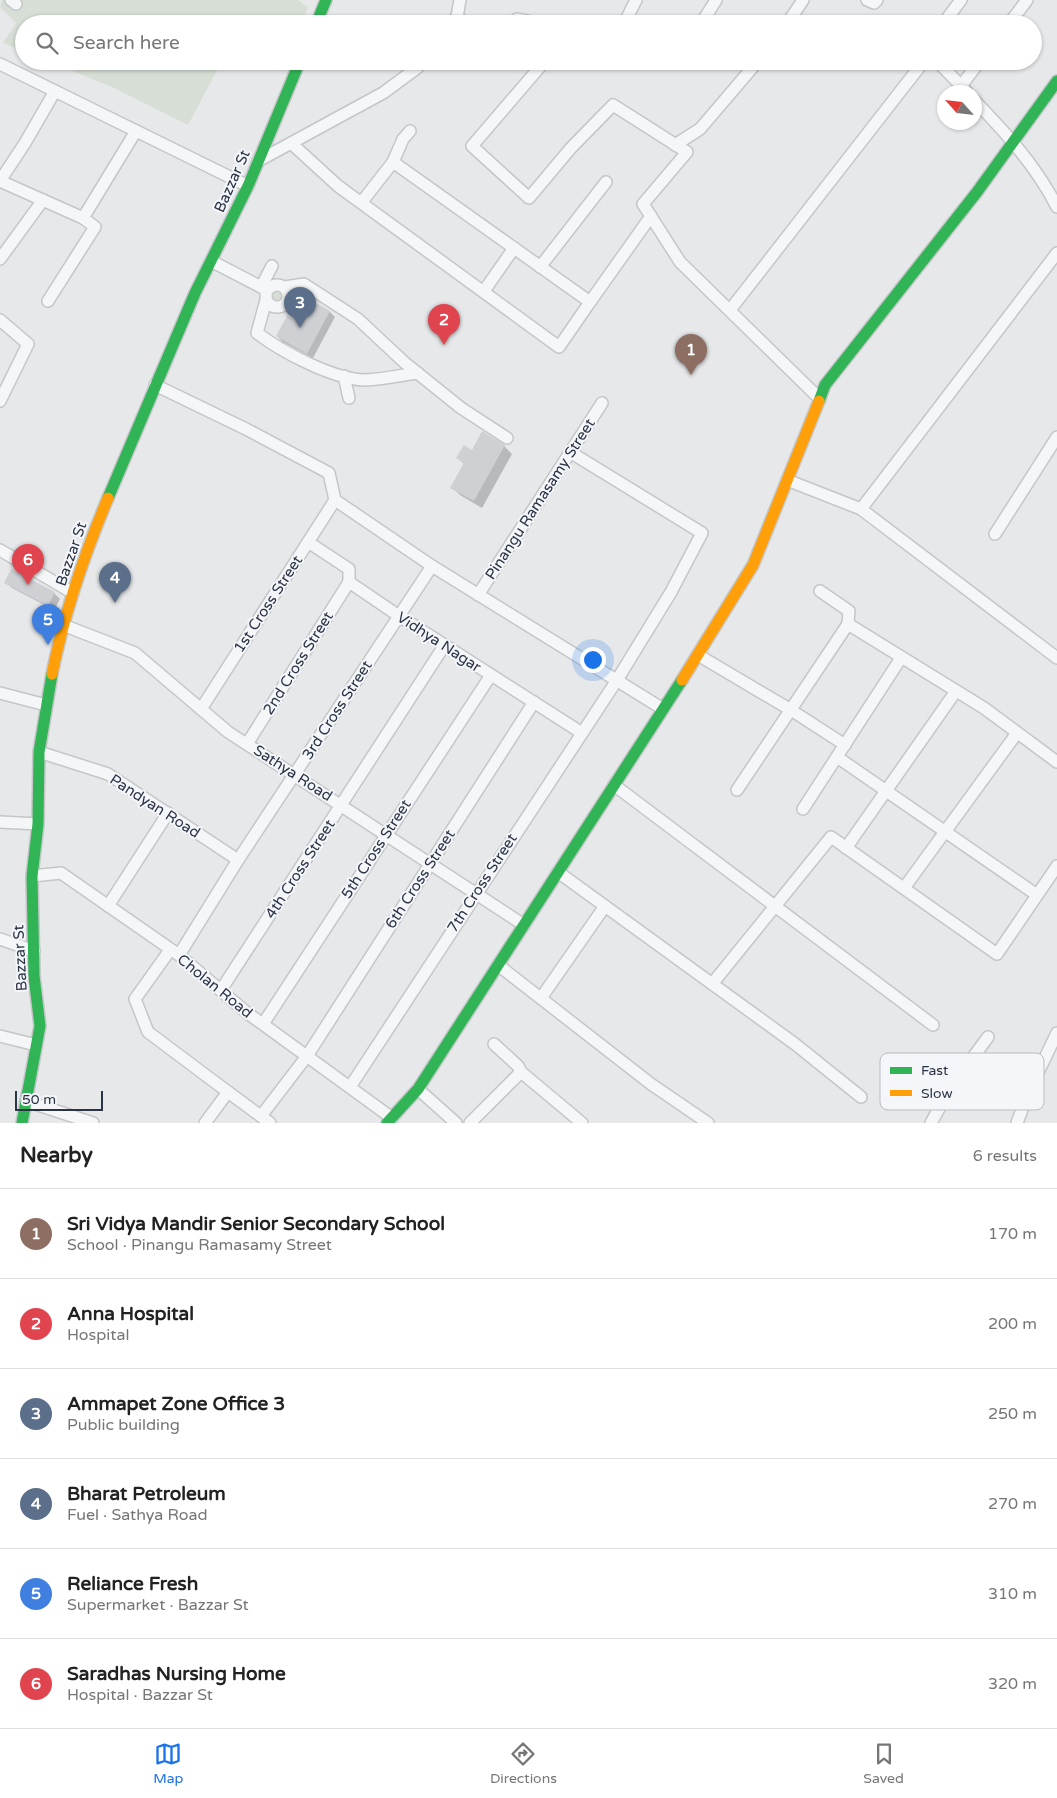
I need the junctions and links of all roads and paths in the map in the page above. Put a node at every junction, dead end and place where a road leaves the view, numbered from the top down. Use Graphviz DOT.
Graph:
graph roads {
  1 [pos="326,0"];
  2 [pos="460,0"];
  3 [pos="636,0"];
  4 [pos="716,0"];
  5 [pos="803,0"];
  6 [pos="867,0"];
  7 [pos="877,0"];
  8 [pos="961,0"];
  9 [pos="1027,0"];
  10 [pos="320,15"];
  11 [pos="456,15"];
  12 [pos="628,15"];
  13 [pos="707,15"];
  14 [pos="793,15"];
  15 [pos="950,15"];
  16 [pos="1016,15"];
  17 [pos="0,64"];
  18 [pos="296,70"];
  19 [pos="414,70"];
  20 [pos="537,70"];
  21 [pos="750,70"];
  22 [pos="917,70"];
  23 [pos="946,70"];
  24 [pos="975,70"];
  25 [pos="1057,81"];
  26 [pos="960,85"];
  27 [pos="966,85"];
  28 [pos="55,91"];
  29 [pos="982,108"];
  30 [pos="136,131"];
  31 [pos="410,131"];
  32 [pos="1014,141"];
  33 [pos="291,143"];
  34 [pos="675,145"];
  35 [pos="258,161"];
  36 [pos="393,162"];
  37 [pos="606,182"];
  38 [pos="248,186"];
  39 [pos="1055,198"];
  40 [pos="43,200"];
  41 [pos="361,203"];
  42 [pos="651,216"];
  43 [pos="83,218"];
  44 [pos="514,248"];
  45 [pos="1057,253"];
  46 [pos="0,259"];
  47 [pos="211,261"];
  48 [pos="272,266"];
  49 [pos="540,267"];
  50 [pos="284,287"];
  51 [pos="484,291"];
  52 [pos="264,292"];
  53 [pos="48,300"];
  54 [pos="590,302"];
  55 [pos="730,310"];
  56 [pos="0,320"];
  57 [pos="418,373"];
  58 [pos="344,376"];
  59 [pos="156,385"];
  60 [pos="350,398"];
  61 [pos="820,399"];
  62 [pos="0,401"];
  63 [pos="602,403"];
  64 [pos="1057,436"];
  65 [pos="507,438"];
  66 [pos="570,452"];
  67 [pos="787,480"];
  68 [pos="336,500"];
  69 [pos="861,509"];
  70 [pos="995,534"];
  71 [pos="308,542"];
  72 [pos="0,550"];
  73 [pos="432,566"];
  74 [pos="349,582"];
  75 [pos="820,591"];
  76 [pos="74,593"];
  77 [pos="478,594"];
  78 [pos="399,616"];
  79 [pos="848,624"];
  80 [pos="63,625"];
  81 [pos="444,646"];
  82 [pos="698,656"];
  83 [pos="901,658"];
  84 [pos="1057,658"];
  85 [pos="491,675"];
  86 [pos="616,680"];
  87 [pos="956,691"];
  88 [pos="0,693"];
  89 [pos="534,702"];
  90 [pos="46,705"];
  91 [pos="201,709"];
  92 [pos="663,709"];
  93 [pos="791,710"];
  94 [pos="582,733"];
  95 [pos="1017,733"];
  96 [pos="247,744"];
  97 [pos="844,745"];
  98 [pos="39,752"];
  99 [pos="837,756"];
  100 [pos="1057,762"];
  101 [pos="295,774"];
  102 [pos="614,785"];
  103 [pos="737,790"];
  104 [pos="886,790"];
  105 [pos="342,805"];
  106 [pos="803,809"];
  107 [pos="168,813"];
  108 [pos="0,822"];
  109 [pos="38,824"];
  110 [pos="946,832"];
  111 [pos="386,834"];
  112 [pos="846,848"];
  113 [pos="238,860"];
  114 [pos="430,863"];
  115 [pos="1057,866"];
  116 [pos="558,872"];
  117 [pos="32,876"];
  118 [pos="904,888"];
  119 [pos="476,893"];
  120 [pos="1037,895"];
  121 [pos="108,906"];
  122 [pos="605,906"];
  123 [pos="776,907"];
  124 [pos="524,925"];
  125 [pos="0,939"];
  126 [pos="34,951"];
  127 [pos="174,952"];
  128 [pos="498,965"];
  129 [pos="712,984"];
  130 [pos="221,990"];
  131 [pos="541,998"];
  132 [pos="263,1024"];
  133 [pos="933,1025"];
  134 [pos="1057,1033"];
  135 [pos="0,1036"];
  136 [pos="988,1037"];
  137 [pos="494,1044"];
  138 [pos="36,1045"];
  139 [pos="976,1053"];
  140 [pos="307,1056"];
  141 [pos="1052,1056"];
  142 [pos="1044,1071"];
  143 [pos="521,1072"];
  144 [pos="350,1088"];
  145 [pos="418,1089"];
  146 [pos="228,1092"];
  147 [pos="861,1097"];
  148 [pos="26,1101"];
  149 [pos="939,1110"];
  150 [pos="1024,1110"];
  151 [pos="266,1120"];
  152 [pos="389,1121"];
  153 [pos="22,1123"];
  154 [pos="93,1123"];
  155 [pos="205,1123"];
  156 [pos="456,1123"];
  157 [pos="470,1123"];
  158 [pos="582,1123"];
  159 [pos="708,1123"];
  160 [pos="932,1123"];
  161 [pos="1017,1123"];
  1 -- 10 [label="street"];
  2 -- 11 [label="street"];
  3 -- 12 [label="street"];
  4 -- 13 [label="street"];
  5 -- 14 [label="street"];
  6 -- 7 [label="street"];
  8 -- 15 [label="street"];
  9 -- 16 [label="street"];
  17 -- 28 [label="street"];
  18 -- 35 [label="street, Bazzar St"];
  19 -- 33 [label="street"];
  20 -- 34 [label="street"];
  21 -- 34 [label="street"];
  22 -- 55 [label="street"];
  23 -- 26 [label="street"];
  24 -- 27 [label="street"];
  25 -- 32 [label="street"];
  28 -- 30 [label="street"];
  28 -- 40 [label="street"];
  29 -- 32 [label="street"];
  30 -- 38 [label="street"];
  30 -- 43 [label="street"];
  31 -- 36 [label="street"];
  32 -- 39 [label="street"];
  32 -- 61 [label="street"];
  33 -- 35 [label="street"];
  33 -- 41 [label="street"];
  34 -- 42 [label="street"];
  35 -- 38 [label="street, Bazzar St"];
  36 -- 41 [label="street"];
  36 -- 44 [label="street"];
  37 -- 49 [label="street"];
  38 -- 47 [label="street, Bazzar St"];
  40 -- 43 [label="street"];
  40 -- 46 [label="street"];
  41 -- 51 [label="street"];
  42 -- 54 [label="street"];
  42 -- 55 [label="street"];
  43 -- 53 [label="street"];
  44 -- 49 [label="street"];
  44 -- 51 [label="street"];
  45 -- 69 [label="street"];
  47 -- 52 [label="street"];
  47 -- 59 [label="street, Bazzar St"];
  48 -- 52 [label="street"];
  49 -- 54 [label="street"];
  50 -- 52 [label="street"];
  50 -- 52 [label="street"];
  50 -- 57 [label="street"];
  51 -- 54 [label="street"];
  52 -- 58 [label="street"];
  55 -- 61 [label="street"];
  56 -- 62 [label="street"];
  57 -- 58 [label="street"];
  57 -- 65 [label="street"];
  58 -- 60 [label="street"];
  59 -- 68 [label="street"];
  59 -- 76 [label="street, Bazzar St"];
  61 -- 67 [label="street"];
  63 -- 66 [label="street, Pinangu Ramasamy Street"];
  64 -- 70 [label="street"];
  66 -- 77 [label="street, Pinangu Ramasamy Street"];
  66 -- 86 [label="street, 7th Cross Street"];
  67 -- 69 [label="street"];
  67 -- 82 [label="street"];
  68 -- 71 [label="street, 1st Cross Street"];
  68 -- 73 [label="street"];
  69 -- 84 [label="street"];
  71 -- 74 [label="street, Vidhya Nagar"];
  71 -- 91 [label="street, 1st Cross Street"];
  72 -- 76 [label="street"];
  73 -- 77 [label="street"];
  73 -- 78 [label="street, 3rd Cross Street"];
  74 -- 78 [label="street, Vidhya Nagar"];
  74 -- 96 [label="street, 2nd Cross Street"];
  75 -- 79 [label="street"];
  76 -- 80 [label="street, Bazzar St"];
  77 -- 86 [label="street"];
  78 -- 81 [label="street, Vidhya Nagar"];
  78 -- 101 [label="street, 3rd Cross Street"];
  79 -- 83 [label="street"];
  79 -- 93 [label="street"];
  80 -- 90 [label="street, Bazzar St"];
  80 -- 91 [label="street, Sathya Road"];
  81 -- 85 [label="street, Vidhya Nagar"];
  81 -- 105 [label="street, 4th Cross Street"];
  82 -- 92 [label="street"];
  82 -- 93 [label="street"];
  83 -- 87 [label="street"];
  83 -- 97 [label="street"];
  85 -- 89 [label="street, Vidhya Nagar"];
  85 -- 111 [label="street, 5th Cross Street"];
  86 -- 92 [label="street"];
  86 -- 94 [label="street, 7th Cross Street"];
  87 -- 95 [label="street"];
  87 -- 104 [label="street"];
  88 -- 90 [label="street"];
  89 -- 94 [label="street, Vidhya Nagar"];
  89 -- 114 [label="street, 6th Cross Street"];
  90 -- 98 [label="street, Bazzar St"];
  91 -- 96 [label="street, Sathya Road"];
  92 -- 102 [label="street"];
  93 -- 97 [label="street"];
  93 -- 103 [label="street"];
  94 -- 119 [label="street, 7th Cross Street"];
  95 -- 100 [label="street"];
  95 -- 110 [label="street"];
  96 -- 101 [label="street, Sathya Road"];
  97 -- 99 [label="street"];
  98 -- 107 [label="street, Pandyan Road"];
  98 -- 109 [label="street, Bazzar St"];
  99 -- 104 [label="street"];
  99 -- 106 [label="street"];
  101 -- 105 [label="street, Sathya Road"];
  101 -- 113 [label="street, 3rd Cross Street"];
  102 -- 116 [label="street"];
  102 -- 123 [label="street"];
  104 -- 110 [label="street"];
  104 -- 112 [label="street"];
  105 -- 111 [label="street, Sathya Road"];
  105 -- 130 [label="street, 4th Cross Street"];
  107 -- 113 [label="street, Pandyan Road"];
  107 -- 121 [label="street"];
  108 -- 109 [label="street"];
  109 -- 117 [label="street, Bazzar St"];
  110 -- 118 [label="street"];
  110 -- 120 [label="street"];
  111 -- 114 [label="street, Sathya Road"];
  111 -- 132 [label="street, 5th Cross Street"];
  112 -- 118 [label="street"];
  112 -- 123 [label="street"];
  113 -- 127 [label="street, 3rd Cross Street"];
  114 -- 119 [label="street, Sathya Road"];
  114 -- 140 [label="street, 6th Cross Street"];
  115 -- 120 [label="street"];
  116 -- 122 [label="street"];
  116 -- 124 [label="street"];
  117 -- 121 [label="street, Cholan Road"];
  117 -- 126 [label="street, Bazzar St"];
  118 -- 120 [label="street"];
  119 -- 124 [label="street, Sathya Road"];
  119 -- 144 [label="street, 7th Cross Street"];
  121 -- 127 [label="street, Cholan Road"];
  122 -- 129 [label="street"];
  122 -- 131 [label="street"];
  123 -- 129 [label="street"];
  123 -- 133 [label="street"];
  124 -- 128 [label="street"];
  125 -- 126 [label="street"];
  126 -- 138 [label="street, Bazzar St"];
  127 -- 130 [label="street, Cholan Road"];
  127 -- 146 [label="street, 3rd Cross Street"];
  128 -- 131 [label="street"];
  128 -- 145 [label="street"];
  129 -- 147 [label="street"];
  130 -- 132 [label="street, Cholan Road"];
  131 -- 159 [label="street"];
  132 -- 140 [label="street, Cholan Road"];
  134 -- 141 [label="street"];
  135 -- 138 [label="street"];
  136 -- 139 [label="street"];
  137 -- 143 [label="street"];
  138 -- 148 [label="street, Bazzar St"];
  140 -- 144 [label="street, Cholan Road"];
  140 -- 151 [label="street, 6th Cross Street"];
  141 -- 142 [label="street"];
  143 -- 157 [label="street"];
  143 -- 158 [label="street"];
  144 -- 152 [label="street, Cholan Road"];
  145 -- 152 [label="street"];
  145 -- 156 [label="street"];
  146 -- 151 [label="street"];
  146 -- 155 [label="street"];
  148 -- 153 [label="street, Bazzar St"];
  148 -- 154 [label="street"];
  149 -- 160 [label="street"];
  150 -- 161 [label="street"];
}
